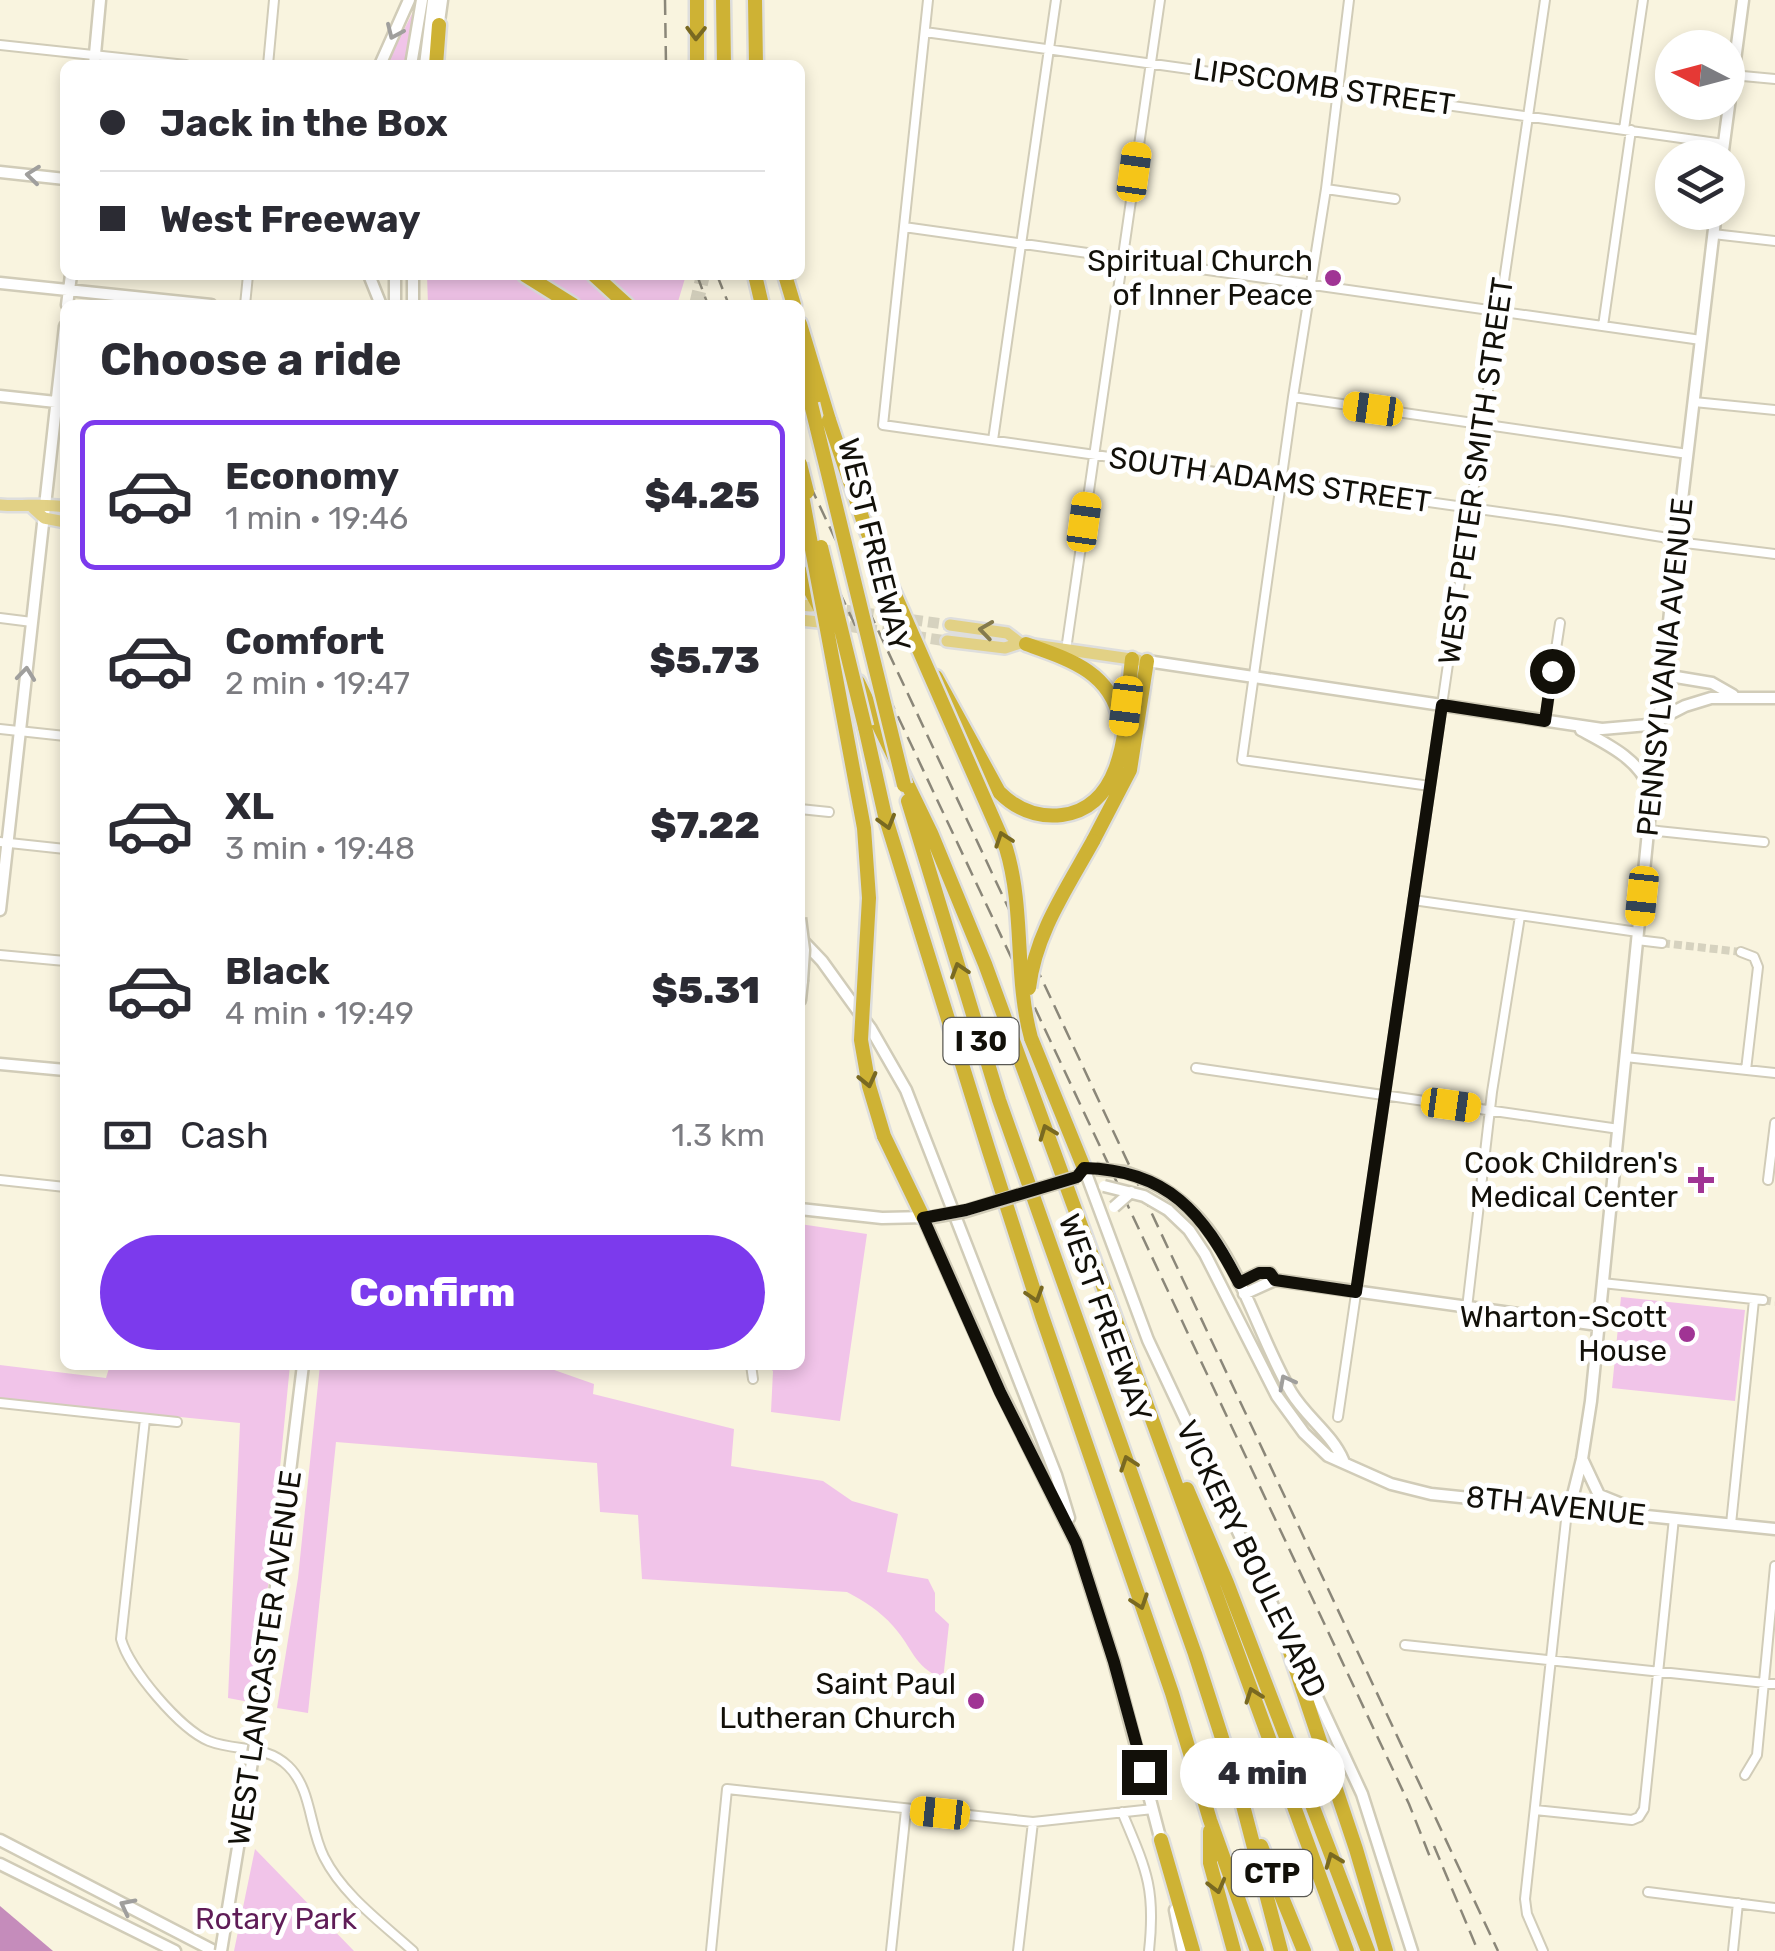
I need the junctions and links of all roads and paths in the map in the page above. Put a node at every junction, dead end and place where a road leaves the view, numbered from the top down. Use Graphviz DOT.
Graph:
graph roads {
  1 [pos="100,0"];
  2 [pos="274,0"];
  3 [pos="409,0"];
  4 [pos="422,0"];
  5 [pos="433,0"];
  6 [pos="442,0"];
  7 [pos="697,0"];
  8 [pos="724,0"];
  9 [pos="755,0"];
  10 [pos="928,0"];
  11 [pos="1056,0"];
  12 [pos="1160,0"];
  13 [pos="1349,0"];
  14 [pos="1545,0"];
  15 [pos="1643,0"];
  16 [pos="1742,0"];
  17 [pos="439,25"];
  18 [pos="1738,30"];
  19 [pos="924,32"];
  20 [pos="0,45"];
  21 [pos="1049,47"];
  22 [pos="94,60"];
  23 [pos="268,60"];
  24 [pos="382,60"];
  25 [pos="412,60"];
  26 [pos="431,60"];
  27 [pos="432,60"];
  28 [pos="698,60"];
  29 [pos="724,60"];
  30 [pos="756,60"];
  31 [pos="1150,62"];
  32 [pos="1745,77"];
  33 [pos="1775,80"];
  34 [pos="1340,90"];
  35 [pos="1528,116"];
  36 [pos="1628,130"];
  37 [pos="1697,140"];
  38 [pos="0,172"];
  39 [pos="60,178"];
  40 [pos="1326,188"];
  41 [pos="1395,199"];
  42 [pos="904,227"];
  43 [pos="1714,230"];
  44 [pos="1714,234"];
  45 [pos="1775,241"];
  46 [pos="1021,243"];
  47 [pos="1122,258"];
  48 [pos="70,280"];
  49 [pos="533,280"];
  50 [pos="600,280"];
  51 [pos="0,283"];
  52 [pos="1312,285"];
  53 [pos="69,290"];
  54 [pos="68,300"];
  55 [pos="164,300"];
  56 [pos="565,300"];
  57 [pos="622,300"];
  58 [pos="1499,312"];
  59 [pos="1603,326"];
  60 [pos="805,339"];
  61 [pos="1701,340"];
  62 [pos="805,372"];
  63 [pos="0,396"];
  64 [pos="1292,397"];
  65 [pos="60,402"];
  66 [pos="1694,402"];
  67 [pos="60,407"];
  68 [pos="1775,410"];
  69 [pos="1483,424"];
  70 [pos="993,440"];
  71 [pos="1688,454"];
  72 [pos="1094,455"];
  73 [pos="1281,481"];
  74 [pos="805,484"];
  75 [pos="0,505"];
  76 [pos="39,506"];
  77 [pos="60,506"];
  78 [pos="1470,508"];
  79 [pos="805,511"];
  80 [pos="44,518"];
  81 [pos="60,521"];
  82 [pos="1677,542"];
  83 [pos="1775,554"];
  84 [pos="805,580"];
  85 [pos="0,618"];
  86 [pos="805,621"];
  87 [pos="32,622"];
  88 [pos="818,622"];
  89 [pos="1560,623"];
  90 [pos="950,625"];
  91 [pos="947,641"];
  92 [pos="1023,644"];
  93 [pos="918,646"];
  94 [pos="1066,650"];
  95 [pos="1140,660"];
  96 [pos="1664,675"];
  97 [pos="1252,678"];
  98 [pos="1734,696"];
  99 [pos="1775,698"];
  100 [pos="1442,705"];
  101 [pos="1659,720"];
  102 [pos="1545,721"];
  103 [pos="1572,725"];
  104 [pos="0,729"];
  105 [pos="20,731"];
  106 [pos="60,735"];
  107 [pos="1122,737"];
  108 [pos="1430,786"];
  109 [pos="1651,802"];
  110 [pos="805,809"];
  111 [pos="829,812"];
  112 [pos="1648,830"];
  113 [pos="4,842"];
  114 [pos="1764,842"];
  115 [pos="60,848"];
  116 [pos="1413,900"];
  117 [pos="0,910"];
  118 [pos="1520,916"];
  119 [pos="1637,936"];
  120 [pos="805,943"];
  121 [pos="1662,943"];
  122 [pos="1740,952"];
  123 [pos="0,955"];
  124 [pos="60,961"];
  125 [pos="1032,1038"];
  126 [pos="1625,1057"];
  127 [pos="0,1064"];
  128 [pos="1196,1068"];
  129 [pos="60,1070"];
  130 [pos="1746,1070"];
  131 [pos="1775,1073"];
  132 [pos="1384,1096"];
  133 [pos="1490,1111"];
  134 [pos="1775,1123"];
  135 [pos="1619,1129"];
  136 [pos="1086,1171"];
  137 [pos="0,1180"];
  138 [pos="1768,1180"];
  139 [pos="1090,1185"];
  140 [pos="60,1186"];
  141 [pos="1131,1192"];
  142 [pos="805,1210"];
  143 [pos="928,1217"];
  144 [pos="1109,1238"];
  145 [pos="1602,1283"];
  146 [pos="1242,1288"];
  147 [pos="1356,1292"];
  148 [pos="1467,1308"];
  149 [pos="1116,1322"];
  150 [pos="1598,1325"];
  151 [pos="302,1370"];
  152 [pos="752,1370"];
  153 [pos="753,1379"];
  154 [pos="0,1404"];
  155 [pos="1338,1416"];
  156 [pos="145,1419"];
  157 [pos="177,1422"];
  158 [pos="1582,1459"];
  159 [pos="1343,1460"];
  160 [pos="1570,1507"];
  161 [pos="1646,1515"];
  162 [pos="1674,1518"];
  163 [pos="1731,1524"];
  164 [pos="1775,1528"];
  165 [pos="1076,1543"];
  166 [pos="1775,1566"];
  167 [pos="1279,1618"];
  168 [pos="1405,1645"];
  169 [pos="1551,1660"];
  170 [pos="1658,1672"];
  171 [pos="1763,1682"];
  172 [pos="1775,1684"];
  173 [pos="1745,1775"];
  174 [pos="1240,1794"];
  175 [pos="1153,1809"];
  176 [pos="906,1810"];
  177 [pos="1535,1810"];
  178 [pos="1122,1812"];
  179 [pos="1210,1820"];
  180 [pos="1033,1822"];
  181 [pos="0,1840"];
  182 [pos="1161,1840"];
  183 [pos="0,1864"];
  184 [pos="1648,1892"];
  185 [pos="1738,1904"];
  186 [pos="1775,1908"];
  187 [pos="175,1951"];
  188 [pos="217,1951"];
  189 [pos="413,1951"];
  190 [pos="711,1951"];
  191 [pos="891,1951"];
  192 [pos="1018,1951"];
  193 [pos="1149,1951"];
  194 [pos="1183,1951"];
  195 [pos="1193,1951"];
  196 [pos="1234,1951"];
  197 [pos="1257,1951"];
  198 [pos="1281,1951"];
  199 [pos="1304,1951"];
  200 [pos="1347,1951"];
  201 [pos="1368,1951"];
  202 [pos="1386,1951"];
  203 [pos="1412,1951"];
  204 [pos="1543,1951"];
  205 [pos="1733,1951"];
  1 -- 22 [label="main road"];
  2 -- 23 [label="street"];
  3 -- 24 [label="main road, one-way"];
  4 -- 25 [label="main road"];
  5 -- 26 [label="main road"];
  6 -- 17 [label="main road"];
  7 -- 28 [label="highway, one-way"];
  8 -- 29 [label="highway"];
  9 -- 30 [label="highway"];
  10 -- 19 [label="street"];
  11 -- 21 [label="street"];
  12 -- 31 [label="street"];
  13 -- 34 [label="street"];
  14 -- 35 [label="street, WEST PETER SMITH STREET"];
  15 -- 36 [label="street"];
  16 -- 18 [label="main road"];
  17 -- 27 [label="highway"];
  19 -- 21 [label="street, LIPSCOMB STREET"];
  19 -- 42 [label="street"];
  20 -- 22 [label="street"];
  21 -- 31 [label="street, LIPSCOMB STREET"];
  21 -- 46 [label="street"];
  31 -- 34 [label="street, LIPSCOMB STREET"];
  31 -- 47 [label="street"];
  32 -- 33 [label="street"];
  34 -- 35 [label="street, LIPSCOMB STREET"];
  34 -- 40 [label="street"];
  35 -- 36 [label="street, LIPSCOMB STREET"];
  35 -- 58 [label="street, WEST PETER SMITH STREET"];
  36 -- 37 [label="street, LIPSCOMB STREET"];
  36 -- 59 [label="street"];
  39 -- 38 [label="main road, one-way"];
  40 -- 41 [label="street"];
  40 -- 52 [label="street"];
  42 -- 46 [label="street"];
  42 -- 70 [label="street, SOUTH ADAMS STREET"];
  43 -- 44 [label="main road, PENNSYLVANIA AVENUE"];
  44 -- 45 [label="street"];
  44 -- 61 [label="main road, PENNSYLVANIA AVENUE"];
  46 -- 47 [label="street"];
  46 -- 70 [label="street"];
  47 -- 52 [label="street"];
  47 -- 72 [label="street"];
  48 -- 53 [label="main road"];
  49 -- 56 [label="highway"];
  50 -- 57 [label="highway"];
  51 -- 53 [label="main road"];
  52 -- 58 [label="street"];
  52 -- 64 [label="street"];
  53 -- 54 [label="main road"];
  53 -- 55 [label="main road"];
  58 -- 59 [label="street"];
  58 -- 69 [label="street, WEST PETER SMITH STREET"];
  59 -- 61 [label="street"];
  60 -- 93 [label="highway, bridge"];
  61 -- 66 [label="main road, PENNSYLVANIA AVENUE"];
  174 -- 62 [label="highway, WEST FREEWAY / I 30, one-way, bridge"];
  63 -- 65 [label="main road"];
  64 -- 69 [label="street"];
  64 -- 73 [label="street"];
  66 -- 68 [label="street"];
  66 -- 71 [label="main road, PENNSYLVANIA AVENUE"];
  67 -- 76 [label="main road"];
  69 -- 71 [label="street"];
  69 -- 78 [label="street, WEST PETER SMITH STREET"];
  70 -- 72 [label="street, SOUTH ADAMS STREET"];
  71 -- 82 [label="main road, PENNSYLVANIA AVENUE"];
  72 -- 73 [label="street, SOUTH ADAMS STREET"];
  72 -- 94 [label="street"];
  73 -- 78 [label="street, SOUTH ADAMS STREET"];
  73 -- 97 [label="street"];
  74 -- 179 [label="highway, WEST FREEWAY / I 30, one-way, bridge"];
  75 -- 76 [label="main road"];
  76 -- 77 [label="main road"];
  76 -- 80 [label="main road"];
  78 -- 82 [label="street, SOUTH ADAMS STREET"];
  78 -- 100 [label="street, WEST PETER SMITH STREET"];
  79 -- 143 [label="highway, one-way, bridge"];
  80 -- 81 [label="main road"];
  80 -- 87 [label="main road"];
  82 -- 83 [label="street, SOUTH ADAMS STREET"];
  82 -- 96 [label="main road, PENNSYLVANIA AVENUE"];
  149 -- 84 [label="highway, one-way"];
  85 -- 87 [label="street"];
  86 -- 88 [label="main road"];
  105 -- 87 [label="main road, one-way"];
  89 -- 102 [label="street"];
  92 -- 90 [label="main road, one-way"];
  91 -- 92 [label="main road"];
  92 -- 94 [label="main road"];
  92 -- 107 [label="highway"];
  93 -- 107 [label="highway, bridge"];
  125 -- 93 [label="highway, one-way, bridge"];
  94 -- 95 [label="main road"];
  95 -- 97 [label="main road"];
  95 -- 107 [label="highway"];
  95 -- 125 [label="highway, bridge"];
  96 -- 98 [label="main road"];
  96 -- 101 [label="main road, PENNSYLVANIA AVENUE"];
  97 -- 100 [label="main road"];
  97 -- 108 [label="street"];
  98 -- 99 [label="main road"];
  98 -- 101 [label="main road"];
  100 -- 102 [label="main road"];
  100 -- 108 [label="street, WEST PETER SMITH STREET"];
  101 -- 103 [label="main road"];
  101 -- 109 [label="main road, PENNSYLVANIA AVENUE"];
  102 -- 103 [label="main road"];
  103 -- 109 [label="main road"];
  104 -- 105 [label="street"];
  105 -- 106 [label="street"];
  105 -- 113 [label="main road"];
  108 -- 116 [label="street, WEST PETER SMITH STREET"];
  109 -- 112 [label="main road, PENNSYLVANIA AVENUE"];
  110 -- 111 [label="street"];
  112 -- 114 [label="street"];
  112 -- 119 [label="main road, PENNSYLVANIA AVENUE"];
  113 -- 115 [label="street"];
  113 -- 117 [label="main road"];
  116 -- 118 [label="street"];
  116 -- 132 [label="street, WEST PETER SMITH STREET"];
  118 -- 119 [label="street"];
  118 -- 133 [label="street"];
  119 -- 121 [label="street"];
  119 -- 126 [label="main road, PENNSYLVANIA AVENUE"];
  120 -- 165 [label="main road"];
  122 -- 130 [label="street"];
  123 -- 124 [label="street"];
  125 -- 136 [label="highway"];
  126 -- 130 [label="street"];
  126 -- 135 [label="main road, PENNSYLVANIA AVENUE"];
  127 -- 129 [label="main road"];
  128 -- 132 [label="street"];
  130 -- 131 [label="street"];
  132 -- 133 [label="street"];
  132 -- 147 [label="street, WEST PETER SMITH STREET"];
  133 -- 135 [label="street"];
  133 -- 148 [label="street"];
  134 -- 138 [label="street"];
  135 -- 145 [label="main road, PENNSYLVANIA AVENUE"];
  136 -- 139 [label="main road"];
  136 -- 143 [label="main road, bridge"];
  136 -- 146 [label="main road, 8TH AVENUE, bridge"];
  137 -- 140 [label="street"];
  139 -- 141 [label="main road, 8TH AVENUE, bridge"];
  139 -- 144 [label="main road, VICKERY BOULEVARD"];
  141 -- 144 [label="main road, bridge"];
  141 -- 159 [label="main road, 8TH AVENUE, bridge"];
  142 -- 143 [label="main road"];
  143 -- 165 [label="main road"];
  144 -- 167 [label="main road, VICKERY BOULEVARD"];
  145 -- 150 [label="main road, PENNSYLVANIA AVENUE"];
  145 -- 163 [label="street"];
  146 -- 147 [label="main road"];
  159 -- 146 [label="main road, 8TH AVENUE, one-way"];
  147 -- 148 [label="main road"];
  147 -- 155 [label="street, WEST PETER SMITH STREET"];
  148 -- 150 [label="main road"];
  200 -- 149 [label="highway, one-way"];
  201 -- 149 [label="highway, one-way"];
  150 -- 158 [label="main road, PENNSYLVANIA AVENUE"];
  151 -- 188 [label="main road, WEST LANCASTER AVENUE, bridge"];
  152 -- 153 [label="street"];
  154 -- 156 [label="street"];
  156 -- 157 [label="street"];
  156 -- 189 [label="street"];
  158 -- 160 [label="main road, PENNSYLVANIA AVENUE"];
  158 -- 161 [label="main road"];
  159 -- 160 [label="main road, 8TH AVENUE"];
  160 -- 161 [label="main road, 8TH AVENUE"];
  160 -- 169 [label="street, PENNSYLVANIA AVENUE"];
  161 -- 162 [label="main road, 8TH AVENUE"];
  162 -- 163 [label="main road, 8TH AVENUE"];
  162 -- 170 [label="street"];
  163 -- 164 [label="main road, 8TH AVENUE"];
  165 -- 175 [label="main road"];
  166 -- 171 [label="street"];
  167 -- 202 [label="highway"];
  167 -- 203 [label="main road, VICKERY BOULEVARD"];
  168 -- 169 [label="street"];
  169 -- 170 [label="street"];
  169 -- 177 [label="street, PENNSYLVANIA AVENUE"];
  170 -- 171 [label="street"];
  170 -- 177 [label="street"];
  171 -- 172 [label="street"];
  171 -- 173 [label="street"];
  174 -- 198 [label="highway, WEST FREEWAY / I 30"];
  174 -- 199 [label="highway, CTP"];
  175 -- 178 [label="street"];
  175 -- 182 [label="main road"];
  176 -- 180 [label="street"];
  176 -- 190 [label="street"];
  176 -- 191 [label="street"];
  177 -- 204 [label="street, PENNSYLVANIA AVENUE"];
  178 -- 180 [label="street"];
  178 -- 193 [label="street"];
  179 -- 196 [label="highway, CTP, one-way"];
  179 -- 197 [label="highway, WEST FREEWAY / I 30"];
  180 -- 192 [label="street"];
  188 -- 181 [label="main road, one-way"];
  182 -- 194 [label="main road"];
  182 -- 195 [label="highway"];
  183 -- 187 [label="main road"];
  184 -- 185 [label="street"];
  185 -- 186 [label="street"];
  185 -- 205 [label="street"];
}
